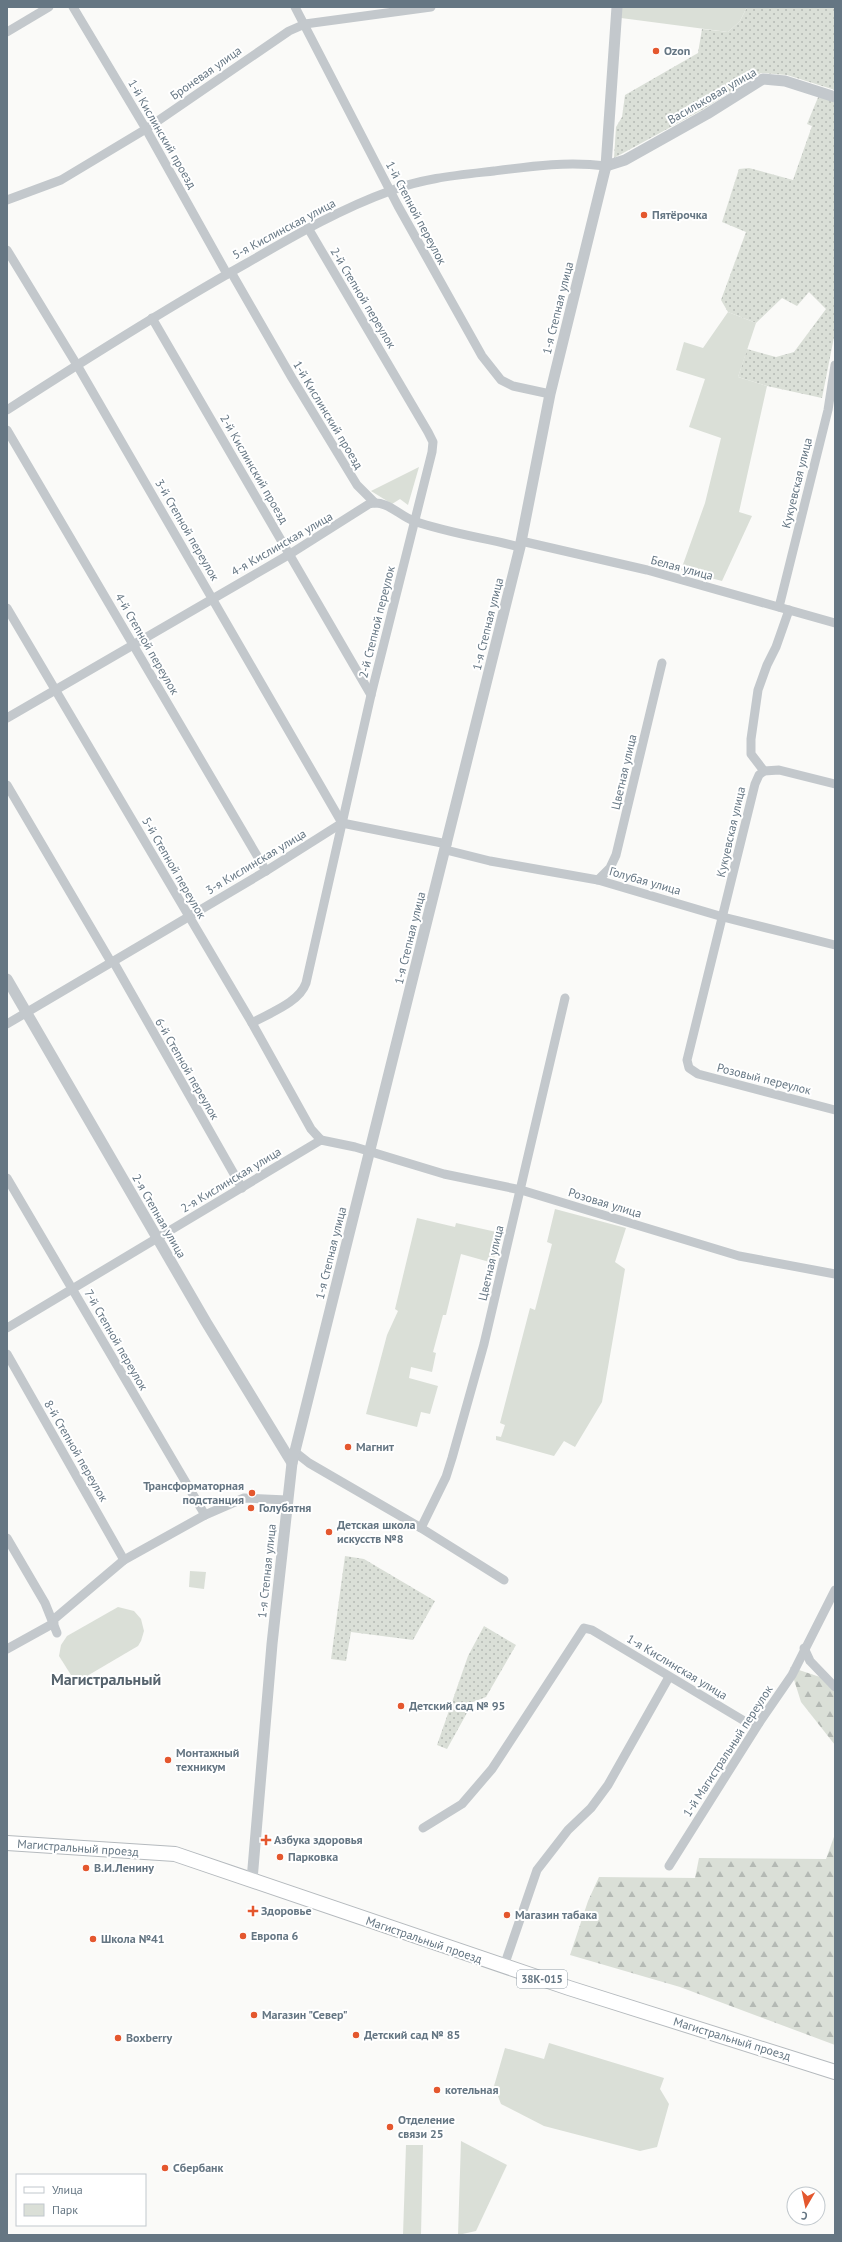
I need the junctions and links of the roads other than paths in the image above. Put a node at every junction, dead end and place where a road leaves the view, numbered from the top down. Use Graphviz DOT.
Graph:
graph roads {
  1 [pos="49,7"];
  2 [pos="73,7"];
  3 [pos="295,7"];
  4 [pos="431,7"];
  5 [pos="617,7"];
  6 [pos="305,24"];
  7 [pos="7,32"];
  8 [pos="835,97"];
  9 [pos="146,129"];
  10 [pos="606,166"];
  11 [pos="390,190"];
  12 [pos="7,200"];
  13 [pos="308,228"];
  14 [pos="7,250"];
  15 [pos="229,273"];
  16 [pos="152,318"];
  17 [pos="77,364"];
  18 [pos="835,365"];
  19 [pos="550,394"];
  20 [pos="7,410"];
  21 [pos="7,430"];
  22 [pos="375,503"];
  23 [pos="414,522"];
  24 [pos="520,544"];
  25 [pos="290,554"];
  26 [pos="212,598"];
  27 [pos="778,607"];
  28 [pos="7,608"];
  29 [pos="789,610"];
  30 [pos="835,622"];
  31 [pos="133,644"];
  32 [pos="662,663"];
  33 [pos="56,691"];
  34 [pos="371,695"];
  35 [pos="7,718"];
  36 [pos="764,771"];
  37 [pos="835,784"];
  38 [pos="7,785"];
  39 [pos="342,823"];
  40 [pos="446,847"];
  41 [pos="266,871"];
  42 [pos="598,880"];
  43 [pos="188,916"];
  44 [pos="723,916"];
  45 [pos="835,945"];
  46 [pos="112,962"];
  47 [pos="7,979"];
  48 [pos="565,998"];
  49 [pos="26,1013"];
  50 [pos="252,1023"];
  51 [pos="7,1024"];
  52 [pos="689,1068"];
  53 [pos="835,1110"];
  54 [pos="321,1140"];
  55 [pos="370,1152"];
  56 [pos="7,1178"];
  57 [pos="242,1188"];
  58 [pos="521,1190"];
  59 [pos="158,1239"];
  60 [pos="835,1274"];
  61 [pos="72,1289"];
  62 [pos="7,1328"];
  63 [pos="7,1354"];
  64 [pos="294,1458"];
  65 [pos="287,1500"];
  66 [pos="205,1515"];
  67 [pos="421,1528"];
  68 [pos="7,1538"];
  69 [pos="124,1560"];
  70 [pos="504,1580"];
  71 [pos="835,1590"];
  72 [pos="54,1622"];
  73 [pos="57,1633"];
  74 [pos="804,1648"];
  75 [pos="7,1649"];
  76 [pos="669,1677"];
  77 [pos="835,1687"];
  78 [pos="759,1723"];
  79 [pos="423,1828"];
  80 [pos="7,1843"];
  81 [pos="669,1866"];
  82 [pos="252,1880"];
  83 [pos="504,1966"];
  84 [pos="835,2072"];
  1 -- 7 [label="street"];
  2 -- 9 [label="street, 1-й Кислинский проезд"];
  3 -- 6 [label="street, 1-й Степной переулок"];
  4 -- 6 [label="street, Броневая улица"];
  5 -- 10 [label="street, 1-я Степная улица"];
  6 -- 9 [label="street, Броневая улица"];
  6 -- 11 [label="street, 1-й Степной переулок"];
  8 -- 10 [label="street, Васильковая улица"];
  9 -- 12 [label="street, Броневая улица"];
  9 -- 15 [label="street, 1-й Кислинский проезд"];
  10 -- 11 [label="street, 5-я Кислинская улица"];
  10 -- 19 [label="street, 1-я Степная улица"];
  11 -- 13 [label="street, 5-я Кислинская улица"];
  11 -- 19 [label="street, 1-й Степной переулок"];
  13 -- 15 [label="street, 5-я Кислинская улица"];
  13 -- 23 [label="street, 2-й Степной переулок"];
  14 -- 17 [label="street, 3-й Степной переулок"];
  15 -- 16 [label="street, 5-я Кислинская улица"];
  15 -- 22 [label="street, 1-й Кислинский проезд"];
  16 -- 17 [label="street, 5-я Кислинская улица"];
  16 -- 25 [label="street, 2-й Кислинский проезд"];
  17 -- 20 [label="street, 5-я Кислинская улица"];
  17 -- 26 [label="street, 3-й Степной переулок"];
  18 -- 27 [label="street, Кукуевская улица"];
  19 -- 24 [label="street, 1-я Степная улица"];
  21 -- 31 [label="street, 4-й Степной переулок"];
  22 -- 23 [label="street"];
  22 -- 25 [label="street, 4-я Кислинская улица"];
  23 -- 24 [label="street"];
  23 -- 34 [label="street, 2-й Степной переулок"];
  24 -- 27 [label="street, Белая улица"];
  24 -- 40 [label="street, 1-я Степная улица"];
  25 -- 26 [label="street, 4-я Кислинская улица"];
  25 -- 34 [label="street, 2-й Кислинский проезд"];
  26 -- 31 [label="street, 4-я Кислинская улица"];
  26 -- 39 [label="street, 3-й Степной переулок"];
  27 -- 29 [label="street, Белая улица"];
  28 -- 33 [label="street, 5-й Степной переулок"];
  29 -- 30 [label="street, Белая улица"];
  29 -- 36 [label="street"];
  31 -- 33 [label="street, 4-я Кислинская улица"];
  31 -- 41 [label="street, 4-й Степной переулок"];
  32 -- 42 [label="street, Цветная улица"];
  33 -- 35 [label="street, 4-я Кислинская улица"];
  33 -- 43 [label="street, 5-й Степной переулок"];
  34 -- 39 [label="street, 2-й Степной переулок"];
  36 -- 37 [label="street"];
  36 -- 44 [label="street, Кукуевская улица"];
  38 -- 46 [label="street, 6-й Степной переулок"];
  39 -- 40 [label="street"];
  39 -- 41 [label="street, 3-я Кислинская улица"];
  39 -- 50 [label="street, 2-й Степной переулок"];
  40 -- 42 [label="street, Голубая улица"];
  40 -- 55 [label="street, 1-я Степная улица"];
  41 -- 43 [label="street, 3-я Кислинская улица"];
  42 -- 44 [label="street, Голубая улица"];
  43 -- 46 [label="street, 3-я Кислинская улица"];
  43 -- 50 [label="street, 5-й Степной переулок"];
  44 -- 45 [label="street, Голубая улица"];
  44 -- 52 [label="street, Кукуевская улица"];
  46 -- 49 [label="street, 3-я Кислинская улица"];
  46 -- 57 [label="street, 6-й Степной переулок"];
  47 -- 49 [label="street, 2-я Степная улица"];
  48 -- 58 [label="street, Цветная улица"];
  49 -- 51 [label="street, 3-я Кислинская улица"];
  49 -- 59 [label="street, 2-я Степная улица"];
  50 -- 54 [label="street, 5-й Степной переулок"];
  52 -- 53 [label="street, Розовый переулок"];
  54 -- 55 [label="street"];
  54 -- 57 [label="street, 2-я Кислинская улица"];
  55 -- 58 [label="street, Розовая улица"];
  55 -- 64 [label="street, 1-я Степная улица"];
  56 -- 61 [label="street, 7-й Степной переулок"];
  57 -- 59 [label="street, 2-я Кислинская улица"];
  58 -- 60 [label="street, Розовая улица"];
  58 -- 67 [label="street, Цветная улица"];
  59 -- 61 [label="street, 2-я Кислинская улица"];
  59 -- 64 [label="street, 2-я Степная улица"];
  61 -- 62 [label="street, 2-я Кислинская улица"];
  61 -- 66 [label="street, 7-й Степной переулок"];
  63 -- 69 [label="street, 8-й Степной переулок"];
  64 -- 65 [label="street, 1-я Степная улица"];
  64 -- 67 [label="street"];
  65 -- 66 [label="street"];
  65 -- 82 [label="street, 1-я Степная улица"];
  66 -- 69 [label="street"];
  67 -- 70 [label="street"];
  68 -- 72 [label="street"];
  69 -- 72 [label="street"];
  71 -- 74 [label="street, 1-й Магистральный переулок"];
  72 -- 73 [label="street"];
  72 -- 75 [label="street"];
  74 -- 77 [label="street"];
  74 -- 78 [label="street, 1-й Магистральный переулок"];
  76 -- 78 [label="street, 1-я Кислинская улица"];
  76 -- 79 [label="street, 1-я Кислинская улица"];
  76 -- 83 [label="street"];
  78 -- 81 [label="street, 1-й Магистральный переулок"];
  80 -- 82 [label="main road, Магистральный проезд / 38К-015"];
  82 -- 83 [label="main road, Магистральный проезд / 38К-015"];
  83 -- 84 [label="main road, Магистральный проезд / 38К-015"];
}
